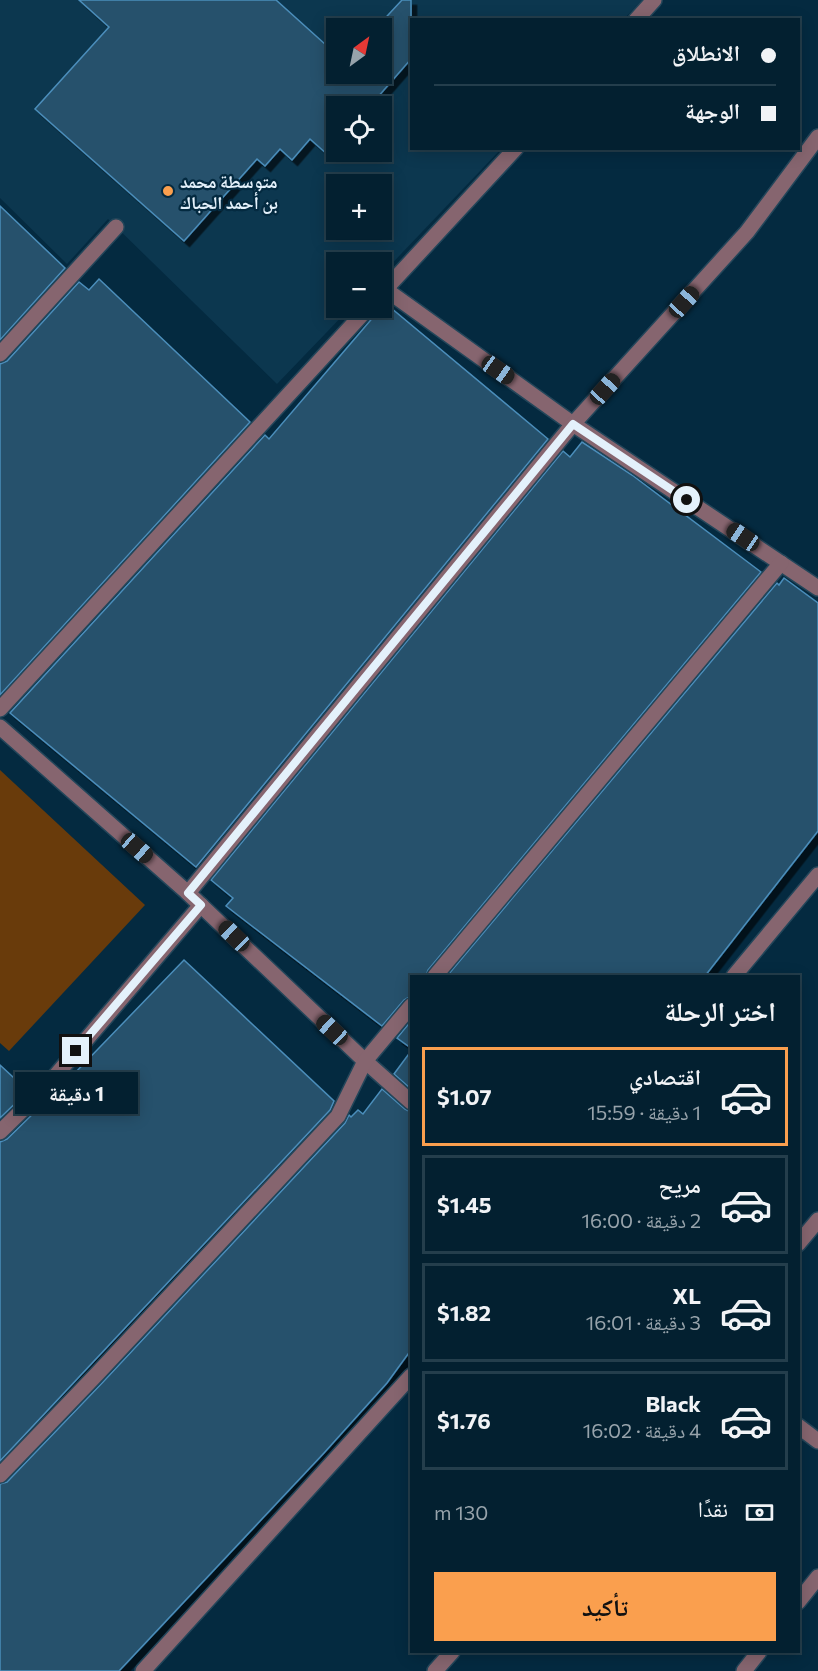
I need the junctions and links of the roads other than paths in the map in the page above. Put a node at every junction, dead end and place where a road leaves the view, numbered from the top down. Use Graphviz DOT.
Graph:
graph roads {
  1 [pos="654,0"];
  2 [pos="638,18"];
  3 [pos="818,137"];
  4 [pos="514,150"];
  5 [pos="116,227"];
  6 [pos="392,281"];
  7 [pos="392,297"];
  8 [pos="359,318"];
  9 [pos="0,354"];
  10 [pos="573,424"];
  11 [pos="781,563"];
  12 [pos="818,588"];
  13 [pos="0,709"];
  14 [pos="0,727"];
  15 [pos="818,875"];
  16 [pos="188,893"];
  17 [pos="201,905"];
  18 [pos="436,975"];
  19 [pos="735,975"];
  20 [pos="410,1007"];
  21 [pos="365,1061"];
  22 [pos="410,1101"];
  23 [pos="0,1132"];
  24 [pos="818,1220"];
  25 [pos="800,1242"];
  26 [pos="410,1377"];
  27 [pos="800,1428"];
  28 [pos="818,1441"];
  29 [pos="0,1475"];
  30 [pos="818,1577"];
  31 [pos="800,1600"];
  32 [pos="451,1653"];
  33 [pos="758,1653"];
  34 [pos="143,1671"];
  35 [pos="435,1671"];
  36 [pos="744,1671"];
  1 -- 2 [label="street"];
  3 -- 10 [label="street"];
  4 -- 6 [label="street"];
  5 -- 9 [label="street"];
  7 -- 10 [label="street"];
  8 -- 13 [label="street"];
  10 -- 11 [label="street"];
  10 -- 16 [label="street"];
  11 -- 12 [label="street"];
  11 -- 18 [label="street"];
  14 -- 16 [label="street"];
  15 -- 19 [label="street"];
  16 -- 17 [label="street"];
  17 -- 21 [label="street"];
  17 -- 23 [label="street"];
  20 -- 21 [label="street"];
  21 -- 22 [label="street"];
  21 -- 29 [label="street"];
  24 -- 25 [label="street"];
  26 -- 34 [label="street"];
  27 -- 28 [label="street"];
  30 -- 31 [label="street"];
  32 -- 35 [label="street"];
  33 -- 36 [label="street"];
}
